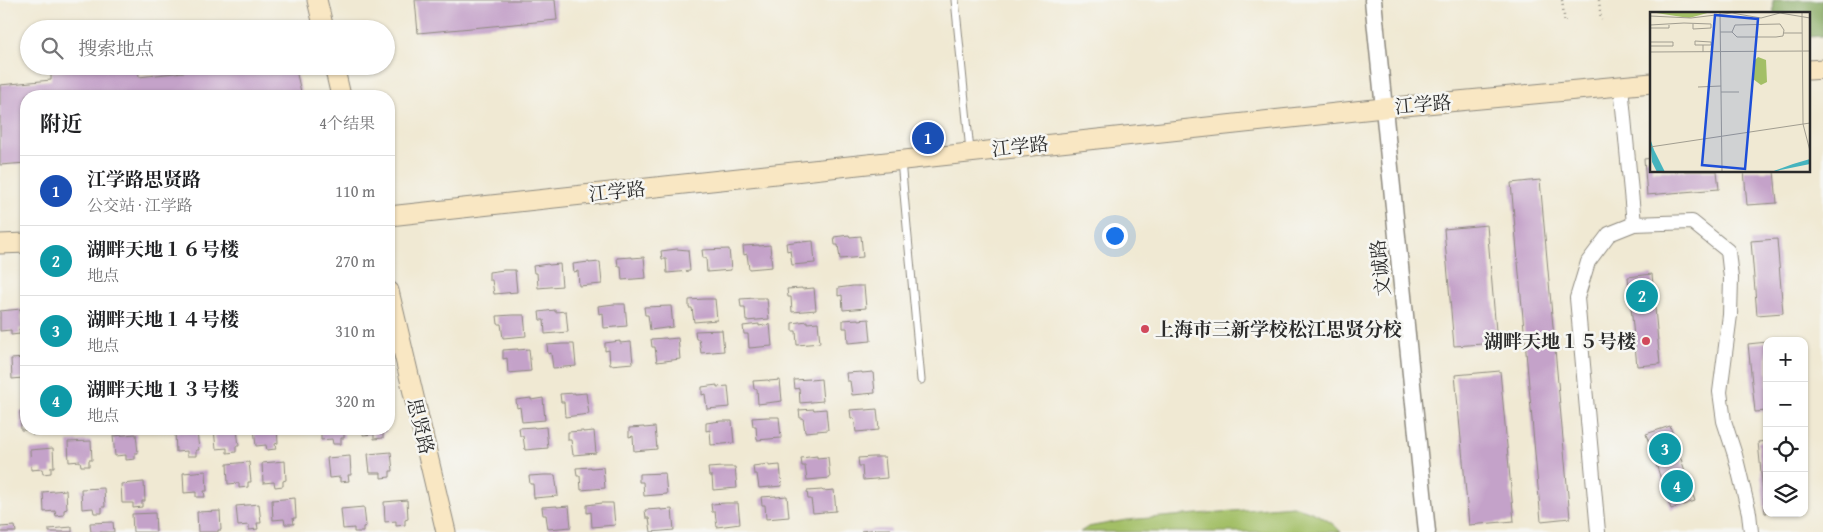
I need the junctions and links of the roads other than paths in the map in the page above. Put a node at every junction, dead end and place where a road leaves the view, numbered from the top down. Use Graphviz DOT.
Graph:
graph roads {
  1 [pos="317,0"];
  2 [pos="955,0"];
  3 [pos="1373,0"];
  4 [pos="322,20"];
  5 [pos="1823,69"];
  6 [pos="1810,70"];
  7 [pos="336,75"];
  8 [pos="1650,83"];
  9 [pos="1621,86"];
  10 [pos="340,90"];
  11 [pos="1383,108"];
  12 [pos="970,152"];
  13 [pos="900,159"];
  14 [pos="395,215"];
  15 [pos="1634,224"];
  16 [pos="20,243"];
  17 [pos="0,244"];
  18 [pos="395,316"];
  19 [pos="921,380"];
  20 [pos="446,532"];
  21 [pos="1427,532"];
  22 [pos="1598,532"];
  23 [pos="1750,532"];
  1 -- 4 [label="main road"];
  2 -- 12 [label="lane"];
  3 -- 11 [label="street, 文诚路"];
  5 -- 6 [label="main road"];
  7 -- 10 [label="main road"];
  8 -- 9 [label="main road, 江学路"];
  9 -- 11 [label="main road, 江学路"];
  9 -- 15 [label="street"];
  11 -- 12 [label="main road, 江学路"];
  11 -- 21 [label="street, 文诚路"];
  12 -- 13 [label="main road, 江学路"];
  13 -- 14 [label="main road, 江学路"];
  13 -- 19 [label="lane"];
  15 -- 22 [label="street"];
  15 -- 23 [label="street"];
  16 -- 17 [label="main road"];
  18 -- 20 [label="main road, 思贤路"];
}
